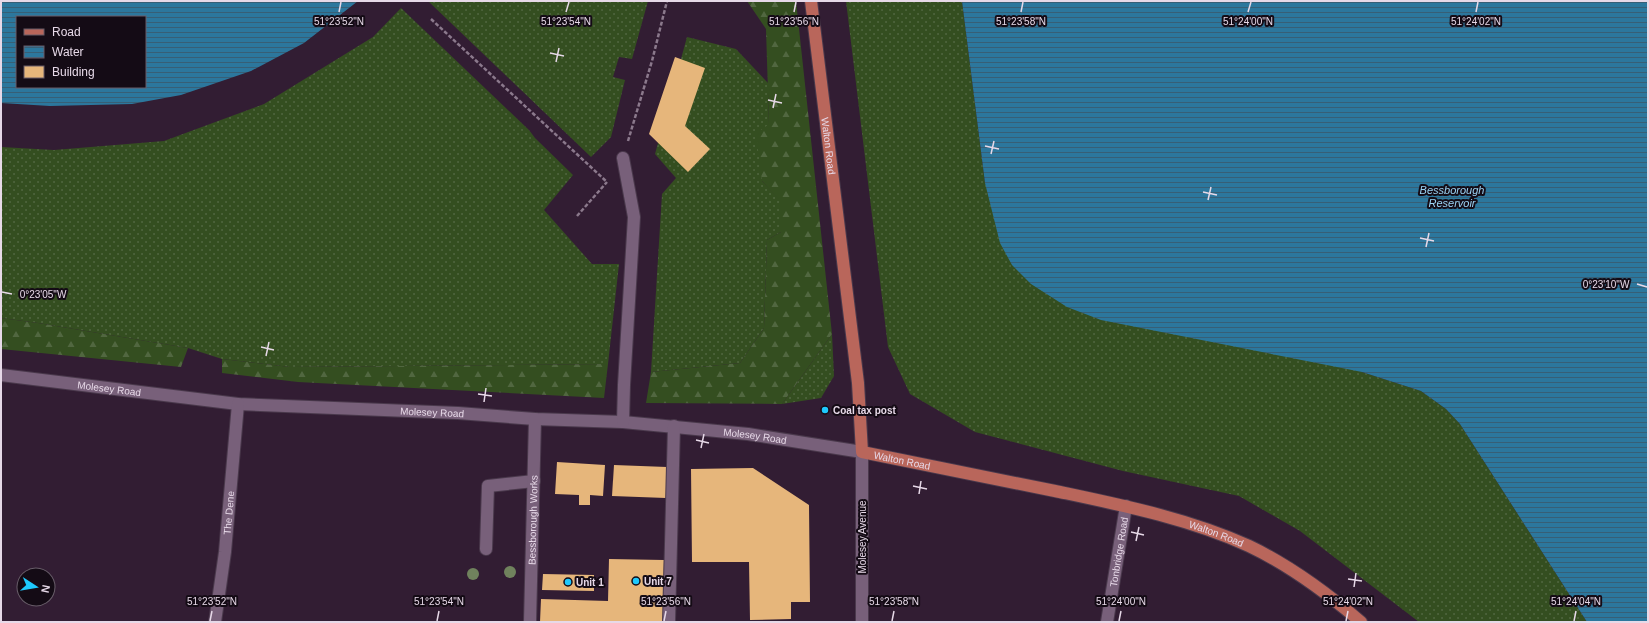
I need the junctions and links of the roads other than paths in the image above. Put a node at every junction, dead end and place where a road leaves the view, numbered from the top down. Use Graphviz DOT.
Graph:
graph roads {
  1 [pos="811,1"];
  2 [pos="623,158"];
  3 [pos="1,375"];
  4 [pos="238,404"];
  5 [pos="535,419"];
  6 [pos="623,422"];
  7 [pos="674,426"];
  8 [pos="862,452"];
  9 [pos="534,481"];
  10 [pos="1126,506"];
  11 [pos="486,549"];
  12 [pos="215,622"];
  13 [pos="530,622"];
  14 [pos="669,622"];
  15 [pos="862,622"];
  16 [pos="1108,622"];
  17 [pos="1361,622"];
  1 -- 8 [label="main road, Walton Road"];
  2 -- 6 [label="street"];
  3 -- 4 [label="street, Molesey Road"];
  4 -- 5 [label="street, Molesey Road"];
  4 -- 12 [label="street, The Dene"];
  5 -- 6 [label="street, Molesey Road"];
  5 -- 9 [label="street, Bessborough Works"];
  6 -- 7 [label="street, Molesey Road"];
  7 -- 8 [label="street, Molesey Road"];
  7 -- 14 [label="street"];
  8 -- 10 [label="main road, Walton Road"];
  8 -- 15 [label="street, Molesey Avenue"];
  9 -- 11 [label="street"];
  9 -- 13 [label="street, Bessborough Works"];
  10 -- 16 [label="street, Tonbridge Road"];
  10 -- 17 [label="main road, Walton Road"];
}
